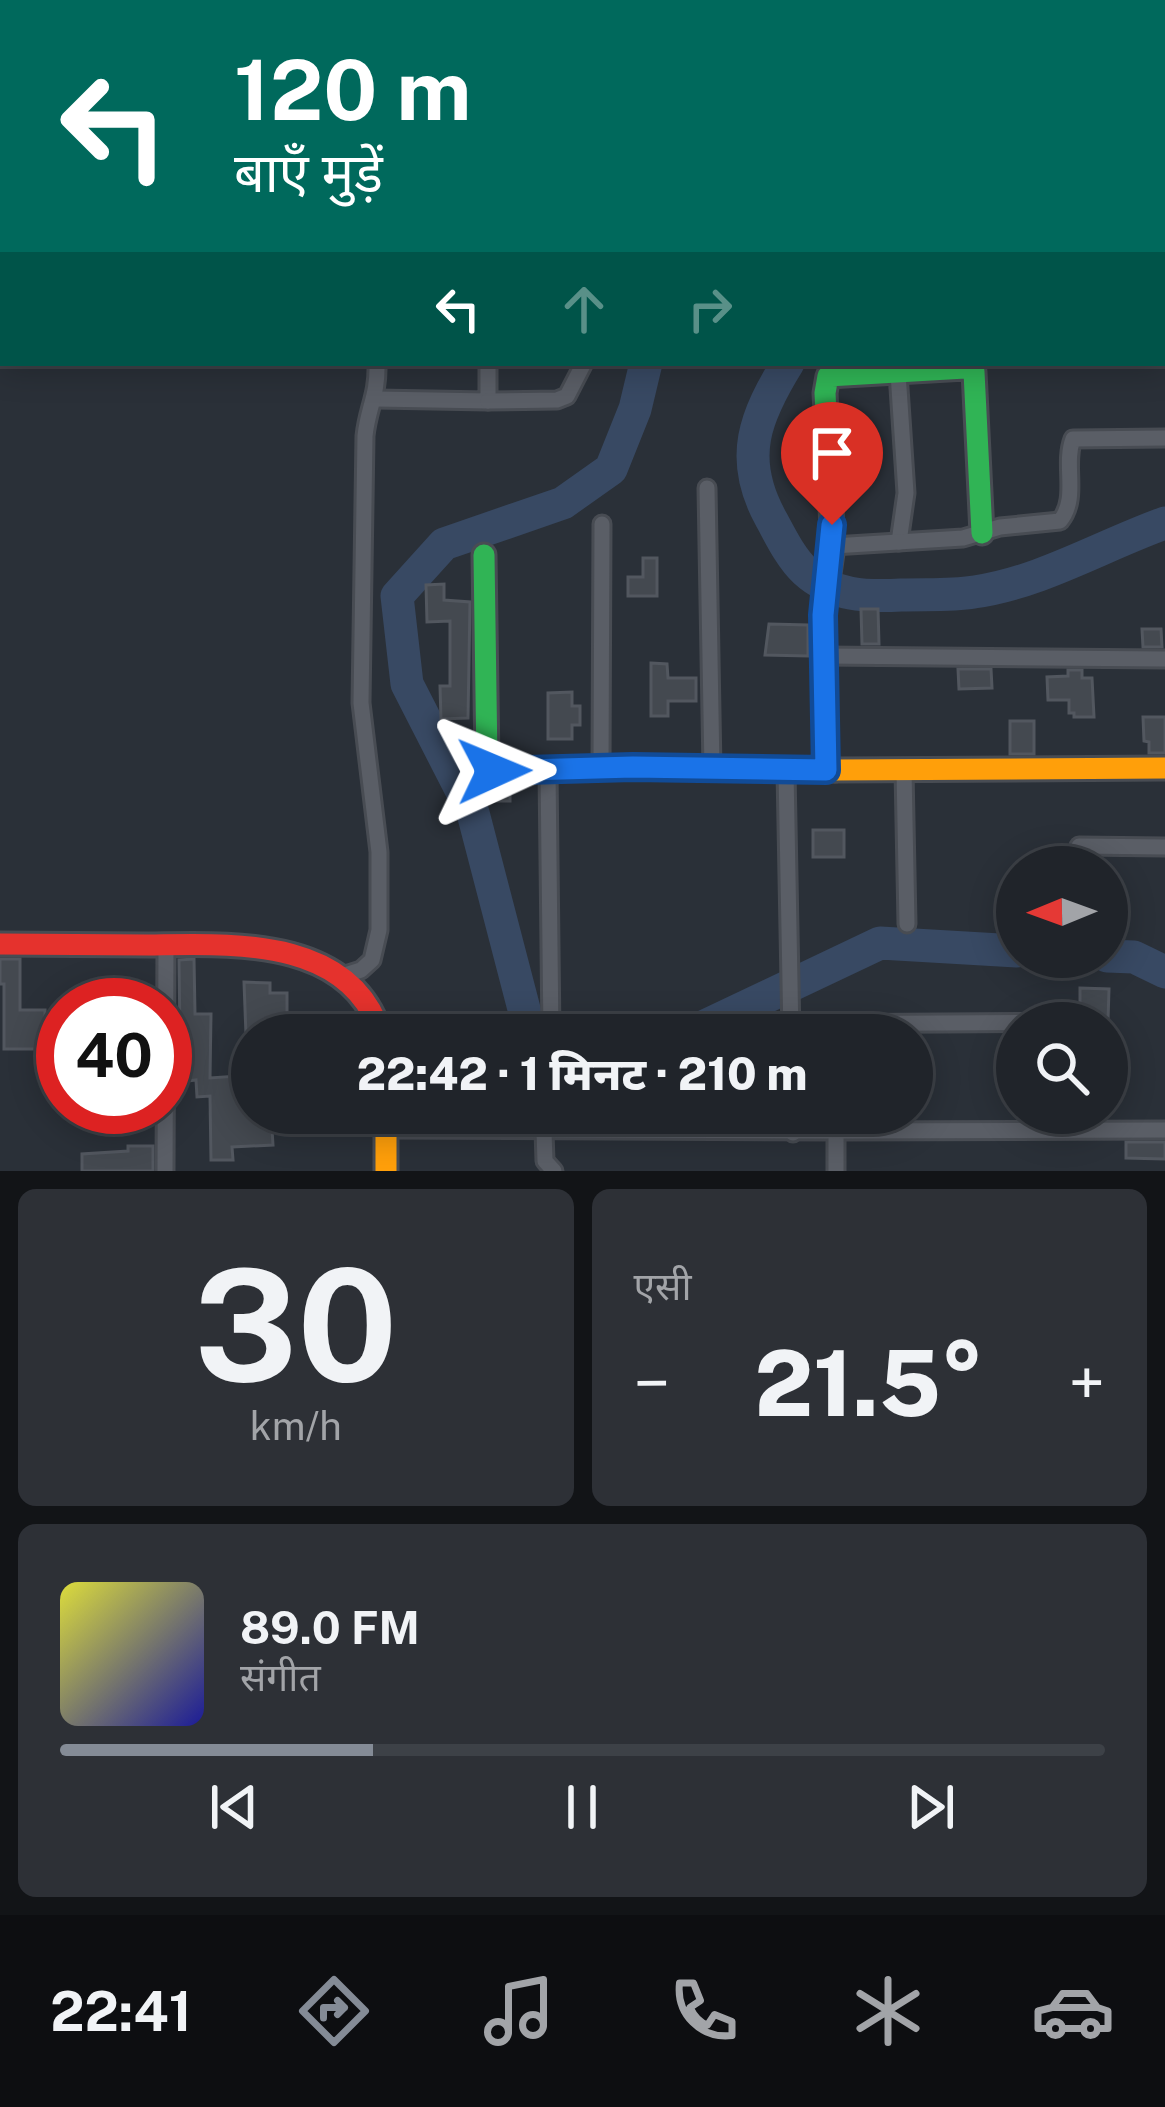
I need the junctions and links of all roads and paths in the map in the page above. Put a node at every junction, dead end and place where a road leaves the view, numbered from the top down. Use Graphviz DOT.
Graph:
graph roads {
  1 [pos="377,366"];
  2 [pos="488,366"];
  3 [pos="582,366"];
  4 [pos="898,373"];
  5 [pos="377,399"];
  6 [pos="488,400"];
  7 [pos="1165,438"];
  8 [pos="707,488"];
  9 [pos="602,524"];
  10 [pos="982,533"];
  11 [pos="899,542"];
  12 [pos="833,546"];
  13 [pos="484,555"];
  14 [pos="824,656"];
  15 [pos="1165,659"];
  16 [pos="602,767"];
  17 [pos="1165,768"];
  18 [pos="712,769"];
  19 [pos="548,770"];
  20 [pos="826,770"];
  21 [pos="904,770"];
  22 [pos="786,771"];
  23 [pos="1128,847"];
  24 [pos="1165,847"];
  25 [pos="907,924"];
  26 [pos="0,944"];
  27 [pos="166,945"];
  28 [pos="339,977"];
  29 [pos="371,1014"];
  30 [pos="551,1014"];
  31 [pos="791,1014"];
  32 [pos="996,1023"];
  33 [pos="933,1024"];
  34 [pos="1165,1130"];
  35 [pos="933,1131"];
  36 [pos="386,1134"];
  37 [pos="547,1134"];
  38 [pos="836,1134"];
  39 [pos="165,1171"];
  40 [pos="386,1171"];
  41 [pos="554,1171"];
  42 [pos="836,1171"];
  1 -- 5 [label="street"];
  2 -- 6 [label="street"];
  3 -- 6 [label="street"];
  4 -- 10 [label="street"];
  4 -- 11 [label="street"];
  4 -- 12 [label="street"];
  5 -- 6 [label="street"];
  5 -- 28 [label="street"];
  7 -- 10 [label="street"];
  8 -- 18 [label="street"];
  9 -- 16 [label="street"];
  10 -- 11 [label="street"];
  11 -- 12 [label="street"];
  12 -- 14 [label="street"];
  13 -- 19 [label="street"];
  14 -- 15 [label="street"];
  14 -- 20 [label="street"];
  16 -- 18 [label="street"];
  16 -- 19 [label="street"];
  17 -- 21 [label="street"];
  18 -- 22 [label="street"];
  19 -- 30 [label="street"];
  20 -- 21 [label="street"];
  20 -- 22 [label="street"];
  21 -- 25 [label="street"];
  22 -- 31 [label="street"];
  23 -- 24 [label="street"];
  26 -- 27 [label="street"];
  27 -- 28 [label="street"];
  27 -- 39 [label="street"];
  28 -- 29 [label="street"];
  32 -- 33 [label="street"];
  34 -- 35 [label="street"];
  36 -- 40 [label="street"];
  37 -- 41 [label="street"];
  38 -- 42 [label="street"];
}
